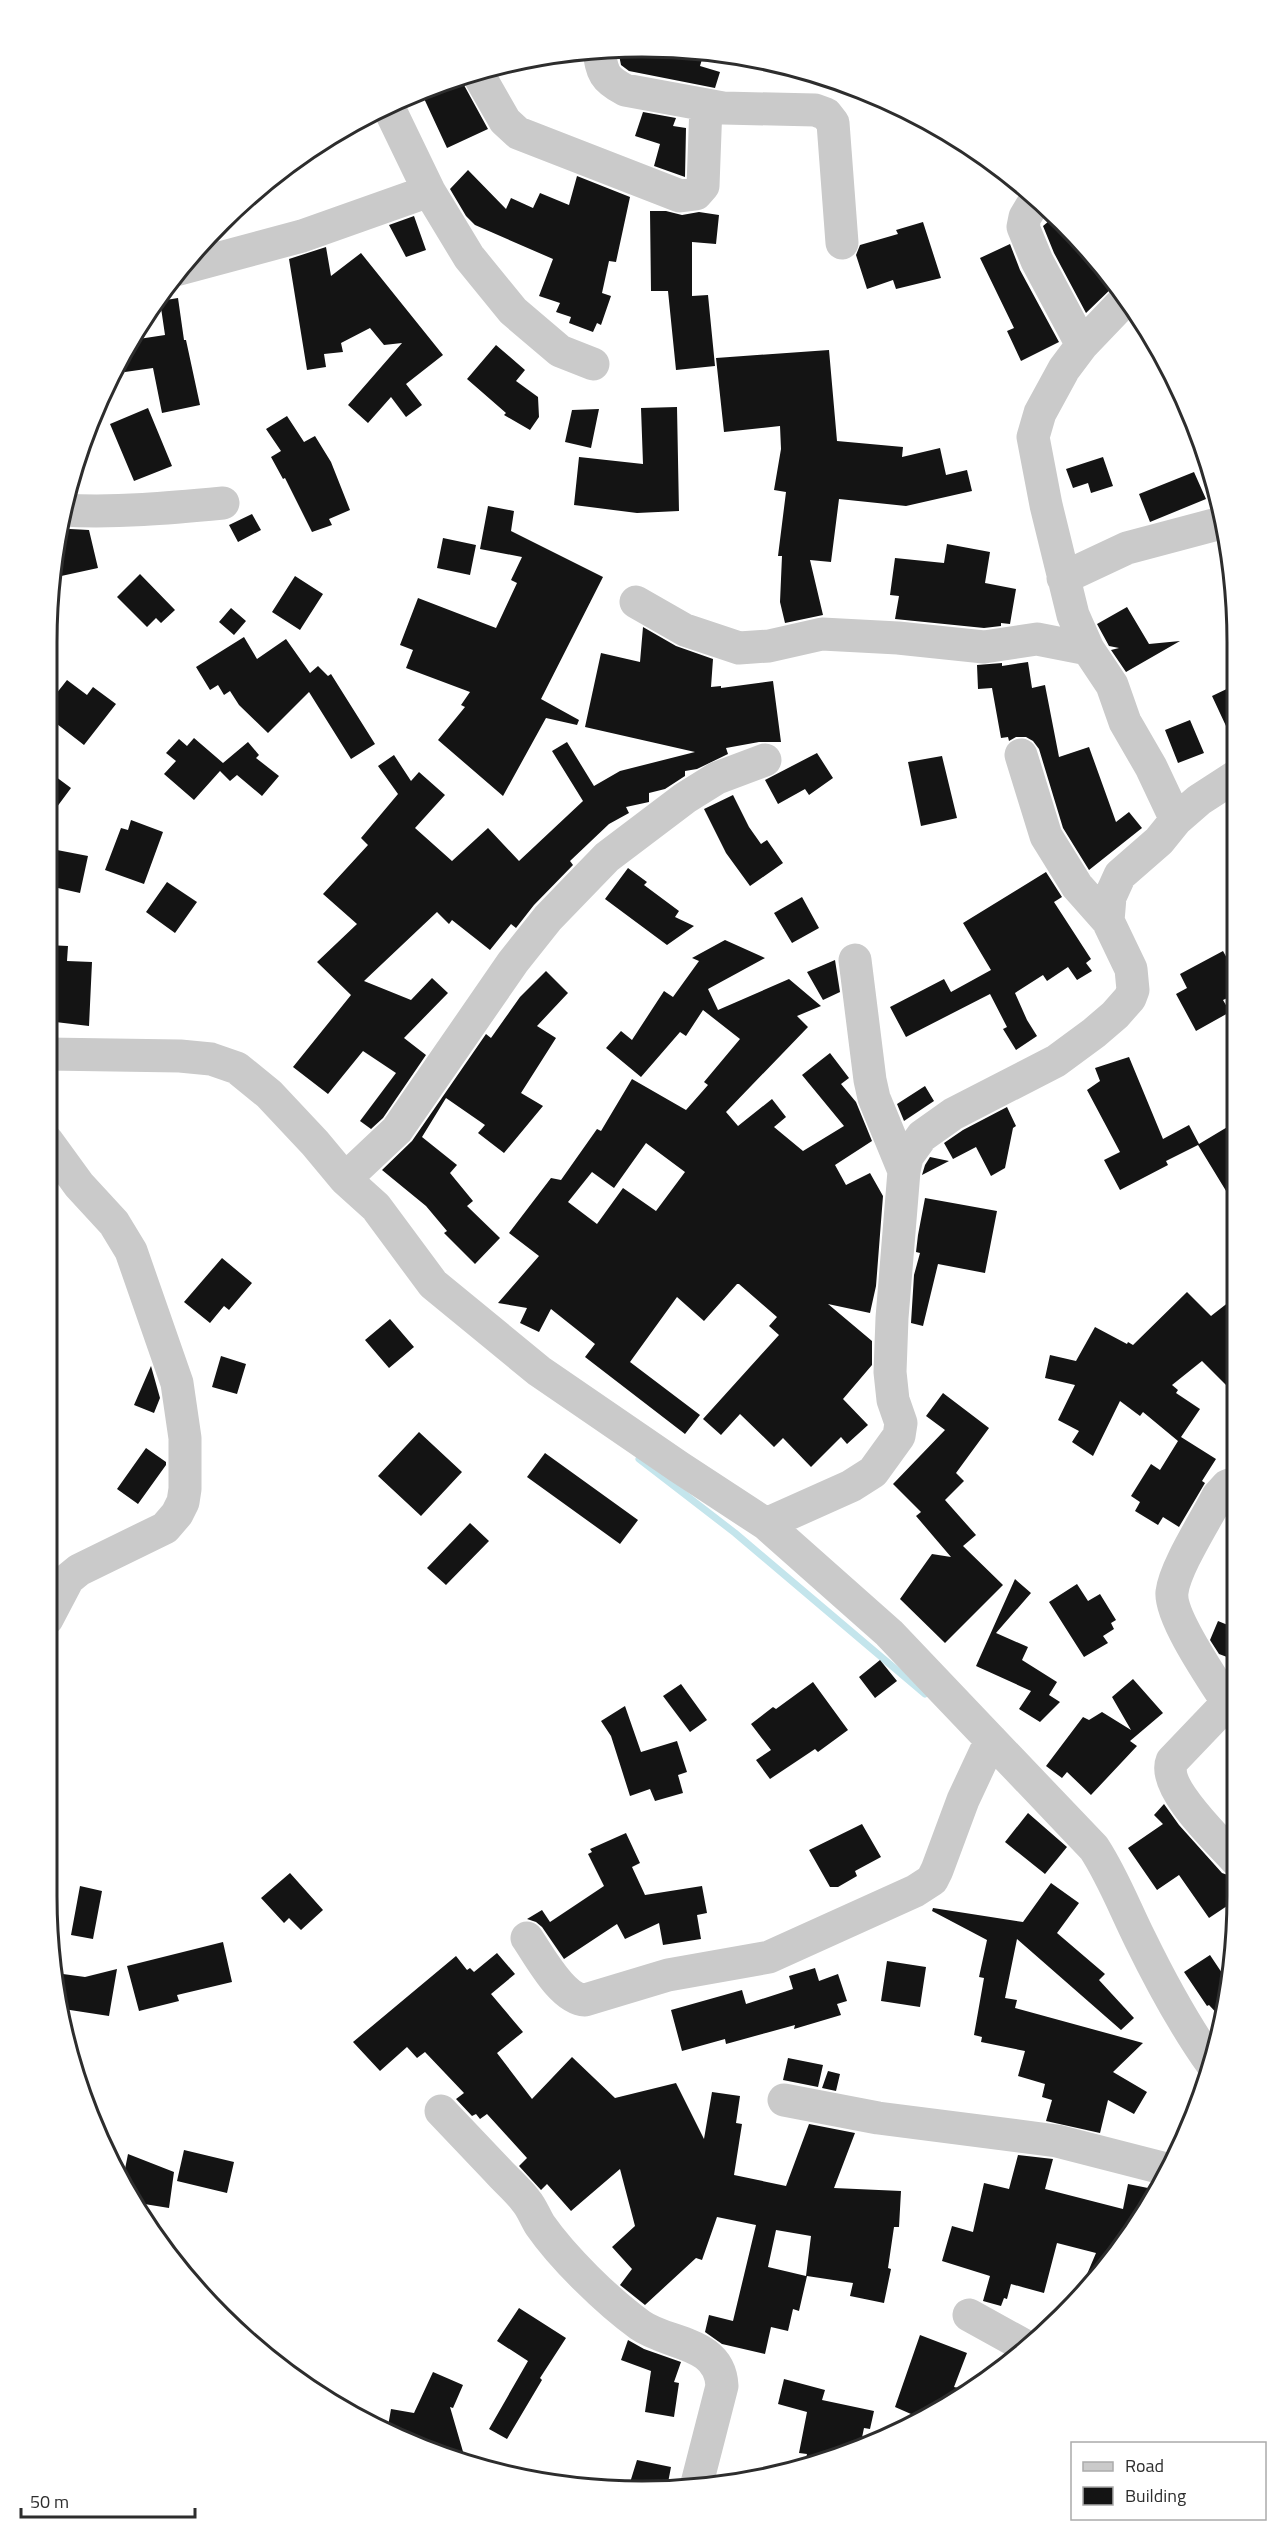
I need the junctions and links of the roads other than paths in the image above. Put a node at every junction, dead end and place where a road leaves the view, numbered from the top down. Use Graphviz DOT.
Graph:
graph roads {
  1 [pos="600,58"];
  2 [pos="481,80"];
  3 [pos="706,105"];
  4 [pos="392,113"];
  5 [pos="429,191"];
  6 [pos="1032,206"];
  7 [pos="843,243"];
  8 [pos="195,265"];
  9 [pos="1120,305"];
  10 [pos="1082,345"];
  11 [pos="593,364"];
  12 [pos="223,503"];
  13 [pos="72,510"];
  14 [pos="1215,525"];
  15 [pos="1063,578"];
  16 [pos="636,602"];
  17 [pos="1088,649"];
  18 [pos="1021,755"];
  19 [pos="765,760"];
  20 [pos="1227,782"];
  21 [pos="1176,820"];
  22 [pos="1108,921"];
  23 [pos="855,960"];
  24 [pos="57,1054"];
  25 [pos="57,1155"];
  26 [pos="903,1171"];
  27 [pos="345,1179"];
  28 [pos="1227,1486"];
  29 [pos="766,1524"];
  30 [pos="57,1600"];
  31 [pos="1227,1692"];
  32 [pos="1227,1703"];
  33 [pos="991,1740"];
  34 [pos="1227,1850"];
  35 [pos="527,1938"];
  36 [pos="1205,2054"];
  37 [pos="784,2100"];
  38 [pos="441,2111"];
  39 [pos="1160,2167"];
  40 [pos="969,2315"];
  41 [pos="1019,2343"];
  42 [pos="698,2478"];
  1 -- 3 [label="street"];
  2 -- 3 [label="street"];
  3 -- 7 [label="street"];
  4 -- 5 [label="street"];
  5 -- 8 [label="street"];
  5 -- 11 [label="street"];
  6 -- 10 [label="street"];
  9 -- 10 [label="street"];
  10 -- 15 [label="street"];
  12 -- 13 [label="street"];
  14 -- 15 [label="street"];
  15 -- 17 [label="street"];
  16 -- 17 [label="street"];
  17 -- 21 [label="street"];
  18 -- 22 [label="street"];
  19 -- 27 [label="street"];
  20 -- 21 [label="street"];
  21 -- 22 [label="street"];
  22 -- 26 [label="street"];
  23 -- 26 [label="street"];
  24 -- 27 [label="street"];
  25 -- 30 [label="street"];
  26 -- 29 [label="street"];
  27 -- 29 [label="street"];
  28 -- 31 [label="street"];
  29 -- 33 [label="street"];
  32 -- 34 [label="street"];
  33 -- 35 [label="street"];
  33 -- 36 [label="street"];
  37 -- 39 [label="street"];
  38 -- 42 [label="street"];
  40 -- 41 [label="street"];
}
